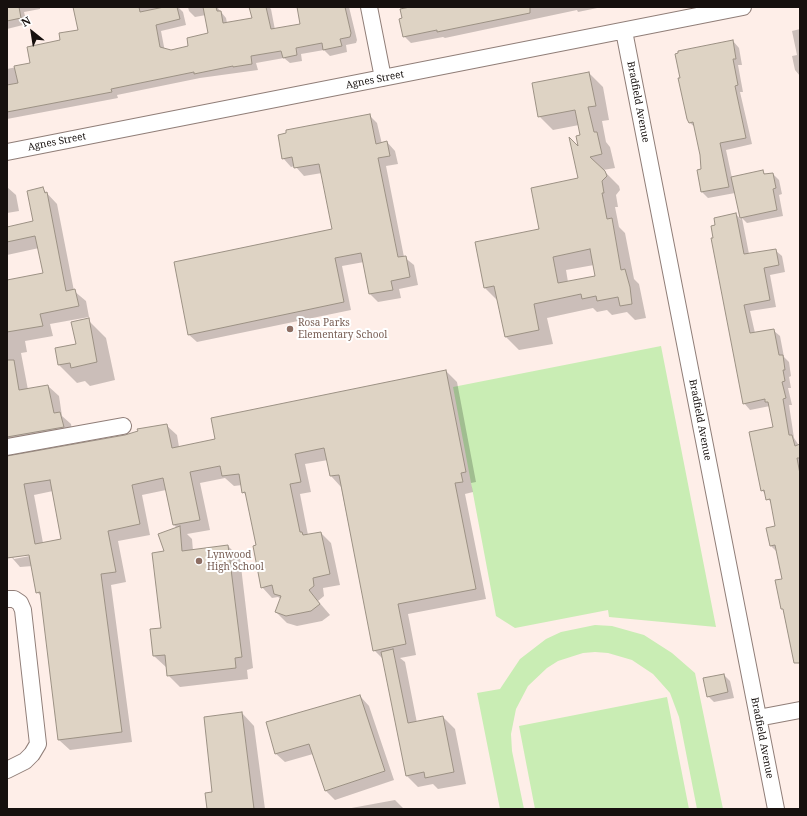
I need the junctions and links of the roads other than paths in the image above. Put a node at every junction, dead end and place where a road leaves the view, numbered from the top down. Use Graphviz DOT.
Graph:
graph roads {
  1 [pos="369,7"];
  2 [pos="743,7"];
  3 [pos="624,30"];
  4 [pos="383,78"];
  5 [pos="7,152"];
  6 [pos="123,426"];
  7 [pos="7,447"];
  8 [pos="7,599"];
  9 [pos="800,710"];
  10 [pos="758,718"];
  11 [pos="7,770"];
  12 [pos="776,809"];
  1 -- 4 [label="street"];
  2 -- 3 [label="street, Agnes Street"];
  3 -- 4 [label="street, Agnes Street"];
  3 -- 10 [label="street, Bradfield Avenue"];
  4 -- 5 [label="street, Agnes Street"];
  6 -- 7 [label="street"];
  8 -- 11 [label="street"];
  9 -- 10 [label="street"];
  10 -- 12 [label="street, Bradfield Avenue"];
}
